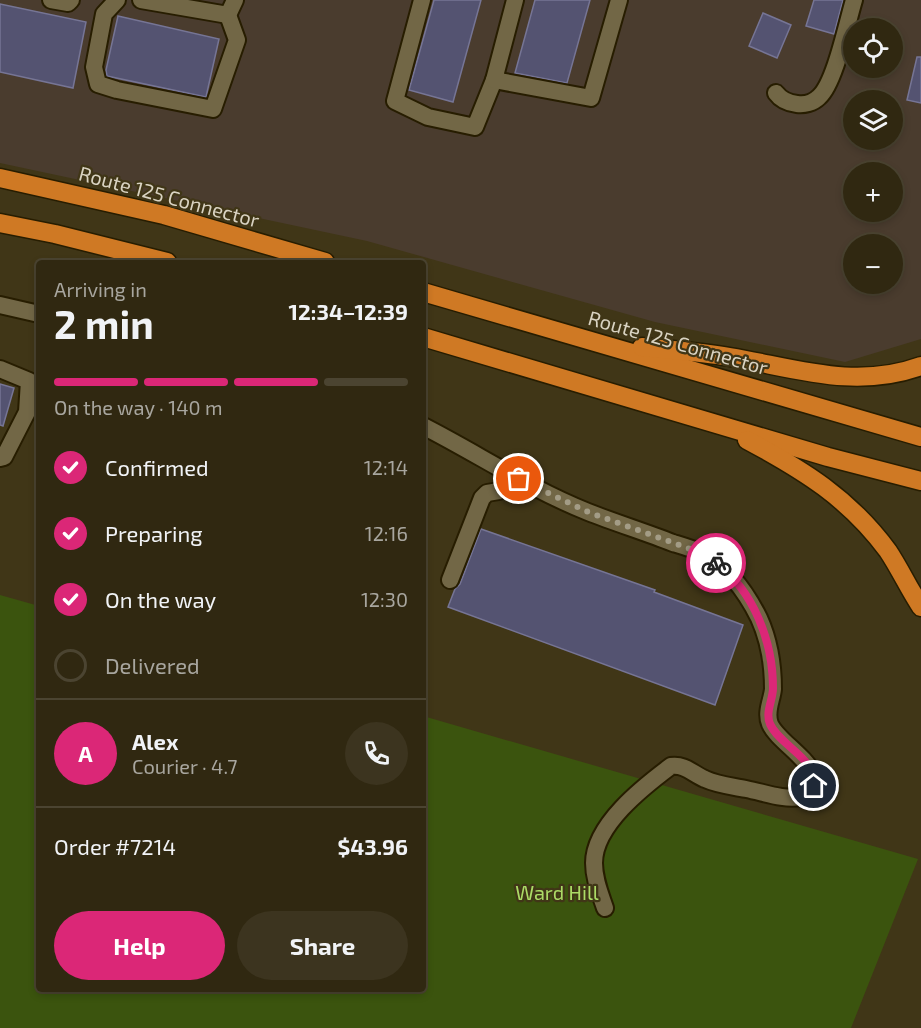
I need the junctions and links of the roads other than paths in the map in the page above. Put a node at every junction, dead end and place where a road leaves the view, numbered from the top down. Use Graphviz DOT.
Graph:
graph roads {
  1 [pos="51,0"];
  2 [pos="71,0"];
  3 [pos="117,0"];
  4 [pos="140,0"];
  5 [pos="422,0"];
  6 [pos="514,0"];
  7 [pos="619,0"];
  8 [pos="854,0"];
  9 [pos="231,8"];
  10 [pos="494,80"];
  11 [pos="776,93"];
  12 [pos="0,178"];
  13 [pos="0,223"];
  14 [pos="158,260"];
  15 [pos="318,260"];
  16 [pos="426,293"];
  17 [pos="0,305"];
  18 [pos="36,313"];
  19 [pos="426,339"];
  20 [pos="597,343"];
  21 [pos="921,366"];
  22 [pos="0,369"];
  23 [pos="718,425"];
  24 [pos="426,428"];
  25 [pos="921,437"];
  26 [pos="0,458"];
  27 [pos="519,479"];
  28 [pos="921,481"];
  29 [pos="450,580"];
  30 [pos="921,607"];
  31 [pos="605,908"];
  1 -- 2 [label="lane"];
  3 -- 9 [label="lane"];
  4 -- 9 [label="lane"];
  5 -- 10 [label="lane"];
  6 -- 10 [label="lane"];
  7 -- 10 [label="lane"];
  8 -- 11 [label="lane"];
  12 -- 15 [label="highway, Route 125 Connector"];
  13 -- 14 [label="highway"];
  16 -- 20 [label="highway, Route 125 Connector"];
  17 -- 18 [label="lane"];
  19 -- 23 [label="highway"];
  20 -- 21 [label="highway"];
  20 -- 25 [label="highway, Route 125 Connector"];
  22 -- 26 [label="lane"];
  23 -- 28 [label="highway"];
  23 -- 30 [label="highway"];
  24 -- 27 [label="lane"];
  27 -- 29 [label="lane"];
  27 -- 31 [label="lane"];
}
